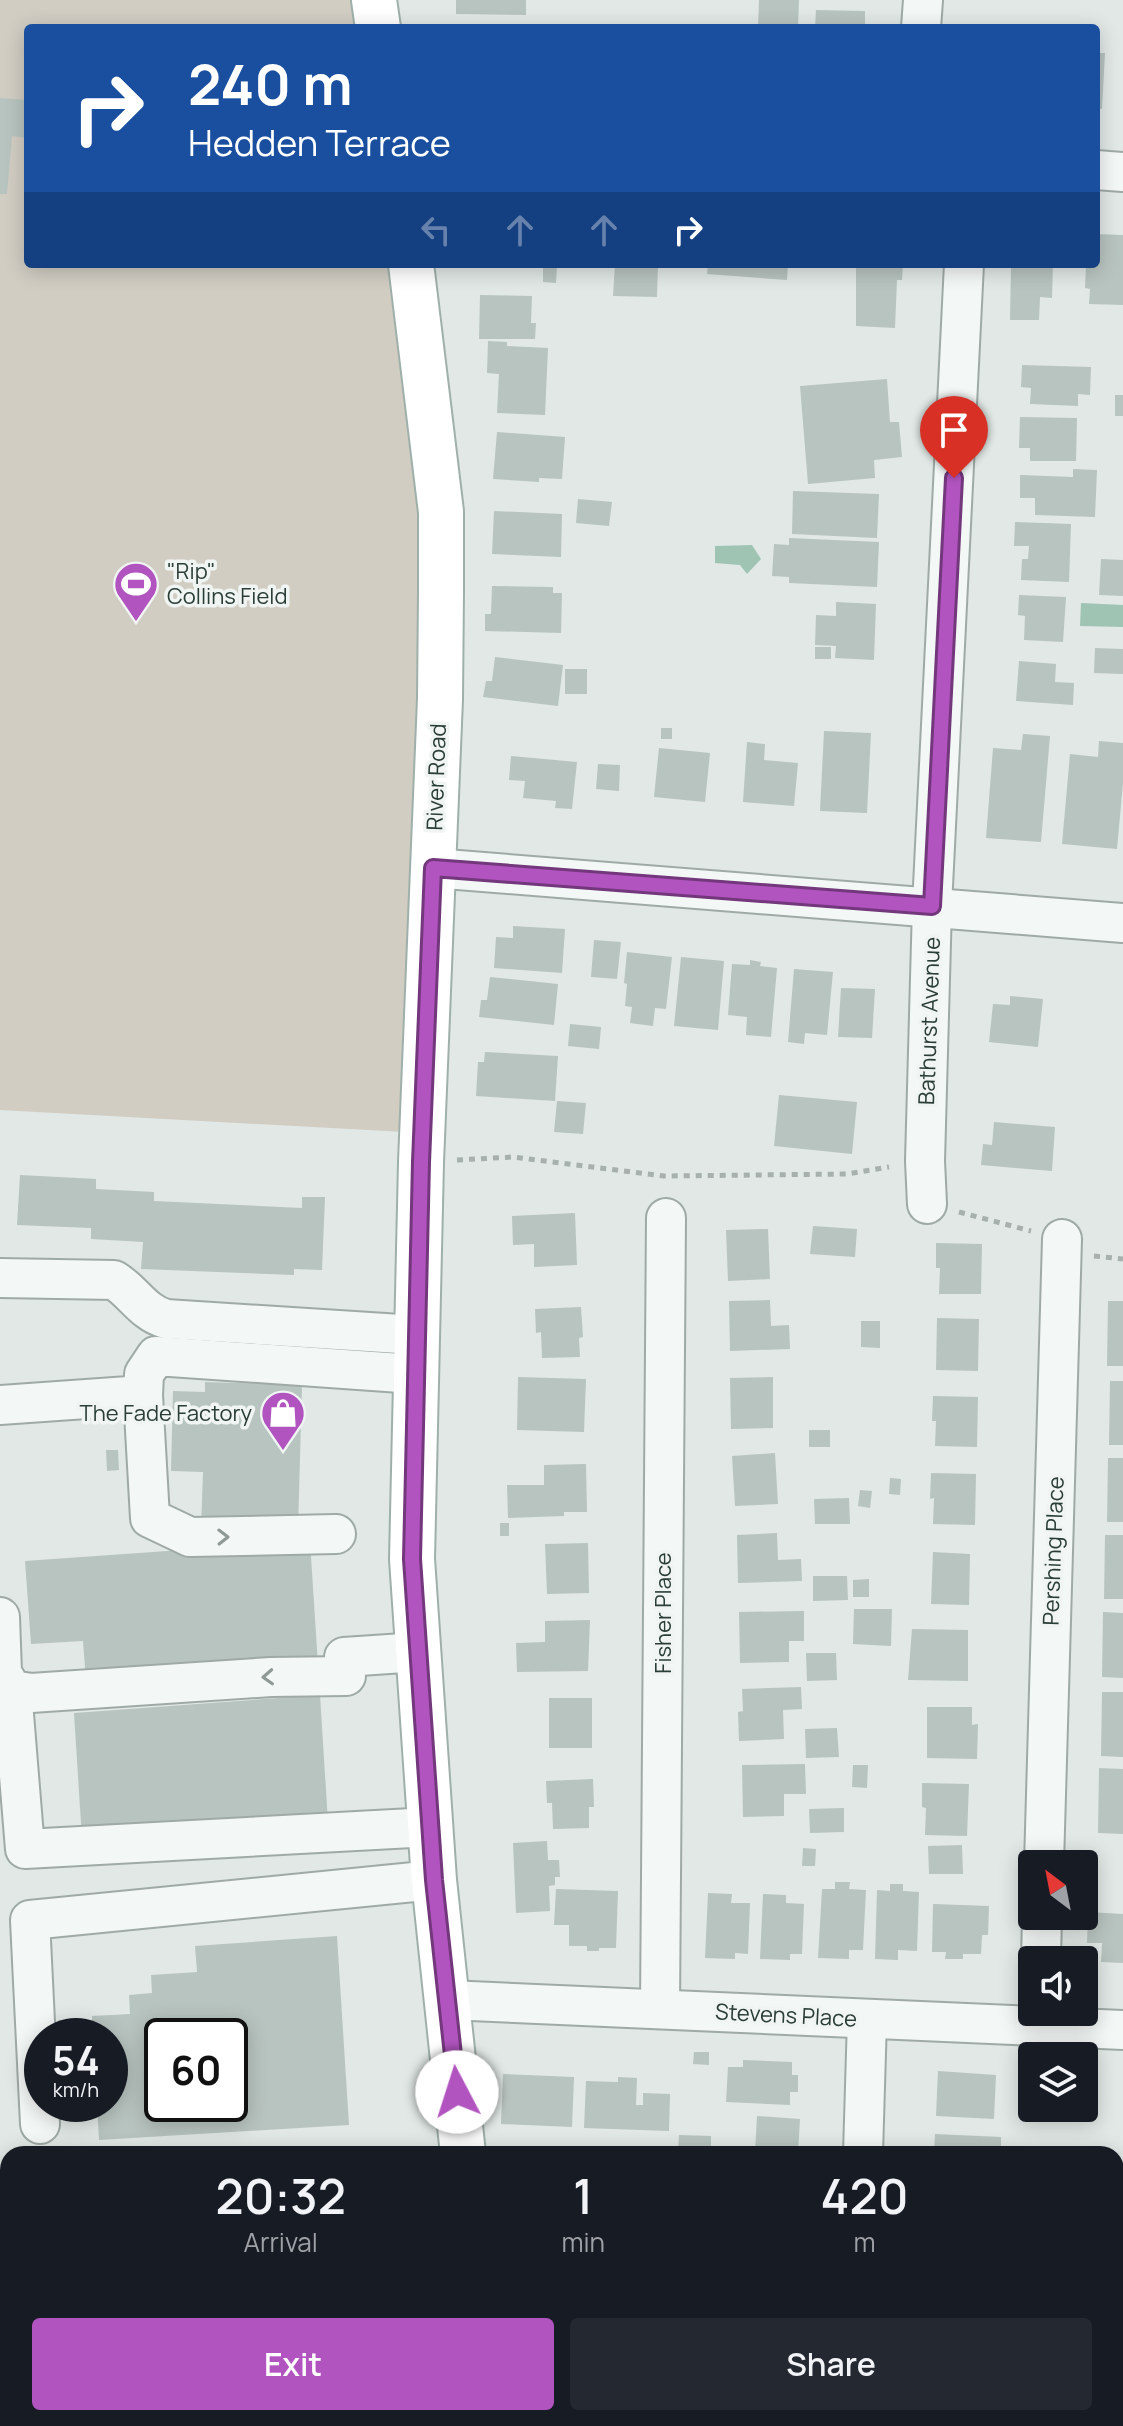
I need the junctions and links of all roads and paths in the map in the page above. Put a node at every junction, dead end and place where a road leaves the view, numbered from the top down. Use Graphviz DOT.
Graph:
graph roads {
  1 [pos="374,0"];
  2 [pos="923,0"];
  3 [pos="377,24"];
  4 [pos="921,24"];
  5 [pos="1100,170"];
  6 [pos="1123,172"];
  7 [pos="411,268"];
  8 [pos="964,268"];
  9 [pos="433,868"];
  10 [pos="932,906"];
  11 [pos="1123,923"];
  12 [pos="925,1161"];
  13 [pos="421,1162"];
  14 [pos="927,1204"];
  15 [pos="666,1218"];
  16 [pos="1062,1239"];
  17 [pos="0,1278"];
  18 [pos="416,1354"];
  19 [pos="143,1395"];
  20 [pos="0,1405"];
  21 [pos="336,1534"];
  22 [pos="0,1617"];
  23 [pos="419,1652"];
  24 [pos="12,1690"];
  25 [pos="431,1827"];
  26 [pos="1044,1850"];
  27 [pos="434,1880"];
  28 [pos="448,2000"];
  29 [pos="660,2008"];
  30 [pos="867,2019"];
  31 [pos="1018,2020"];
  32 [pos="1089,2026"];
  33 [pos="1123,2030"];
  34 [pos="40,2124"];
  35 [pos="462,2146"];
  36 [pos="863,2146"];
  1 -- 3 [label="main road"];
  2 -- 4 [label="street"];
  5 -- 6 [label="street"];
  7 -- 9 [label="main road, River Road"];
  8 -- 10 [label="street, Bathurst Avenue"];
  9 -- 10 [label="street"];
  9 -- 13 [label="main road, River Road"];
  10 -- 11 [label="street"];
  10 -- 12 [label="street, Bathurst Avenue"];
  12 -- 13 [label="path"];
  12 -- 14 [label="street, Bathurst Avenue"];
  13 -- 18 [label="main road, River Road"];
  14 -- 16 [label="path"];
  15 -- 29 [label="street, Fisher Place"];
  16 -- 26 [label="street, Pershing Place"];
  17 -- 18 [label="street"];
  18 -- 19 [label="street"];
  18 -- 23 [label="main road, River Road"];
  19 -- 20 [label="street"];
  19 -- 21 [label="street, one-way"];
  22 -- 24 [label="street"];
  23 -- 24 [label="street, one-way"];
  23 -- 25 [label="main road, River Road"];
  24 -- 25 [label="street"];
  25 -- 27 [label="main road, River Road"];
  27 -- 28 [label="main road, River Road"];
  27 -- 34 [label="street"];
  28 -- 29 [label="street, Stevens Place"];
  28 -- 35 [label="main road, River Road"];
  29 -- 30 [label="street, Stevens Place"];
  30 -- 31 [label="street, Stevens Place"];
  30 -- 36 [label="street"];
  32 -- 33 [label="street, Stevens Place"];
}
